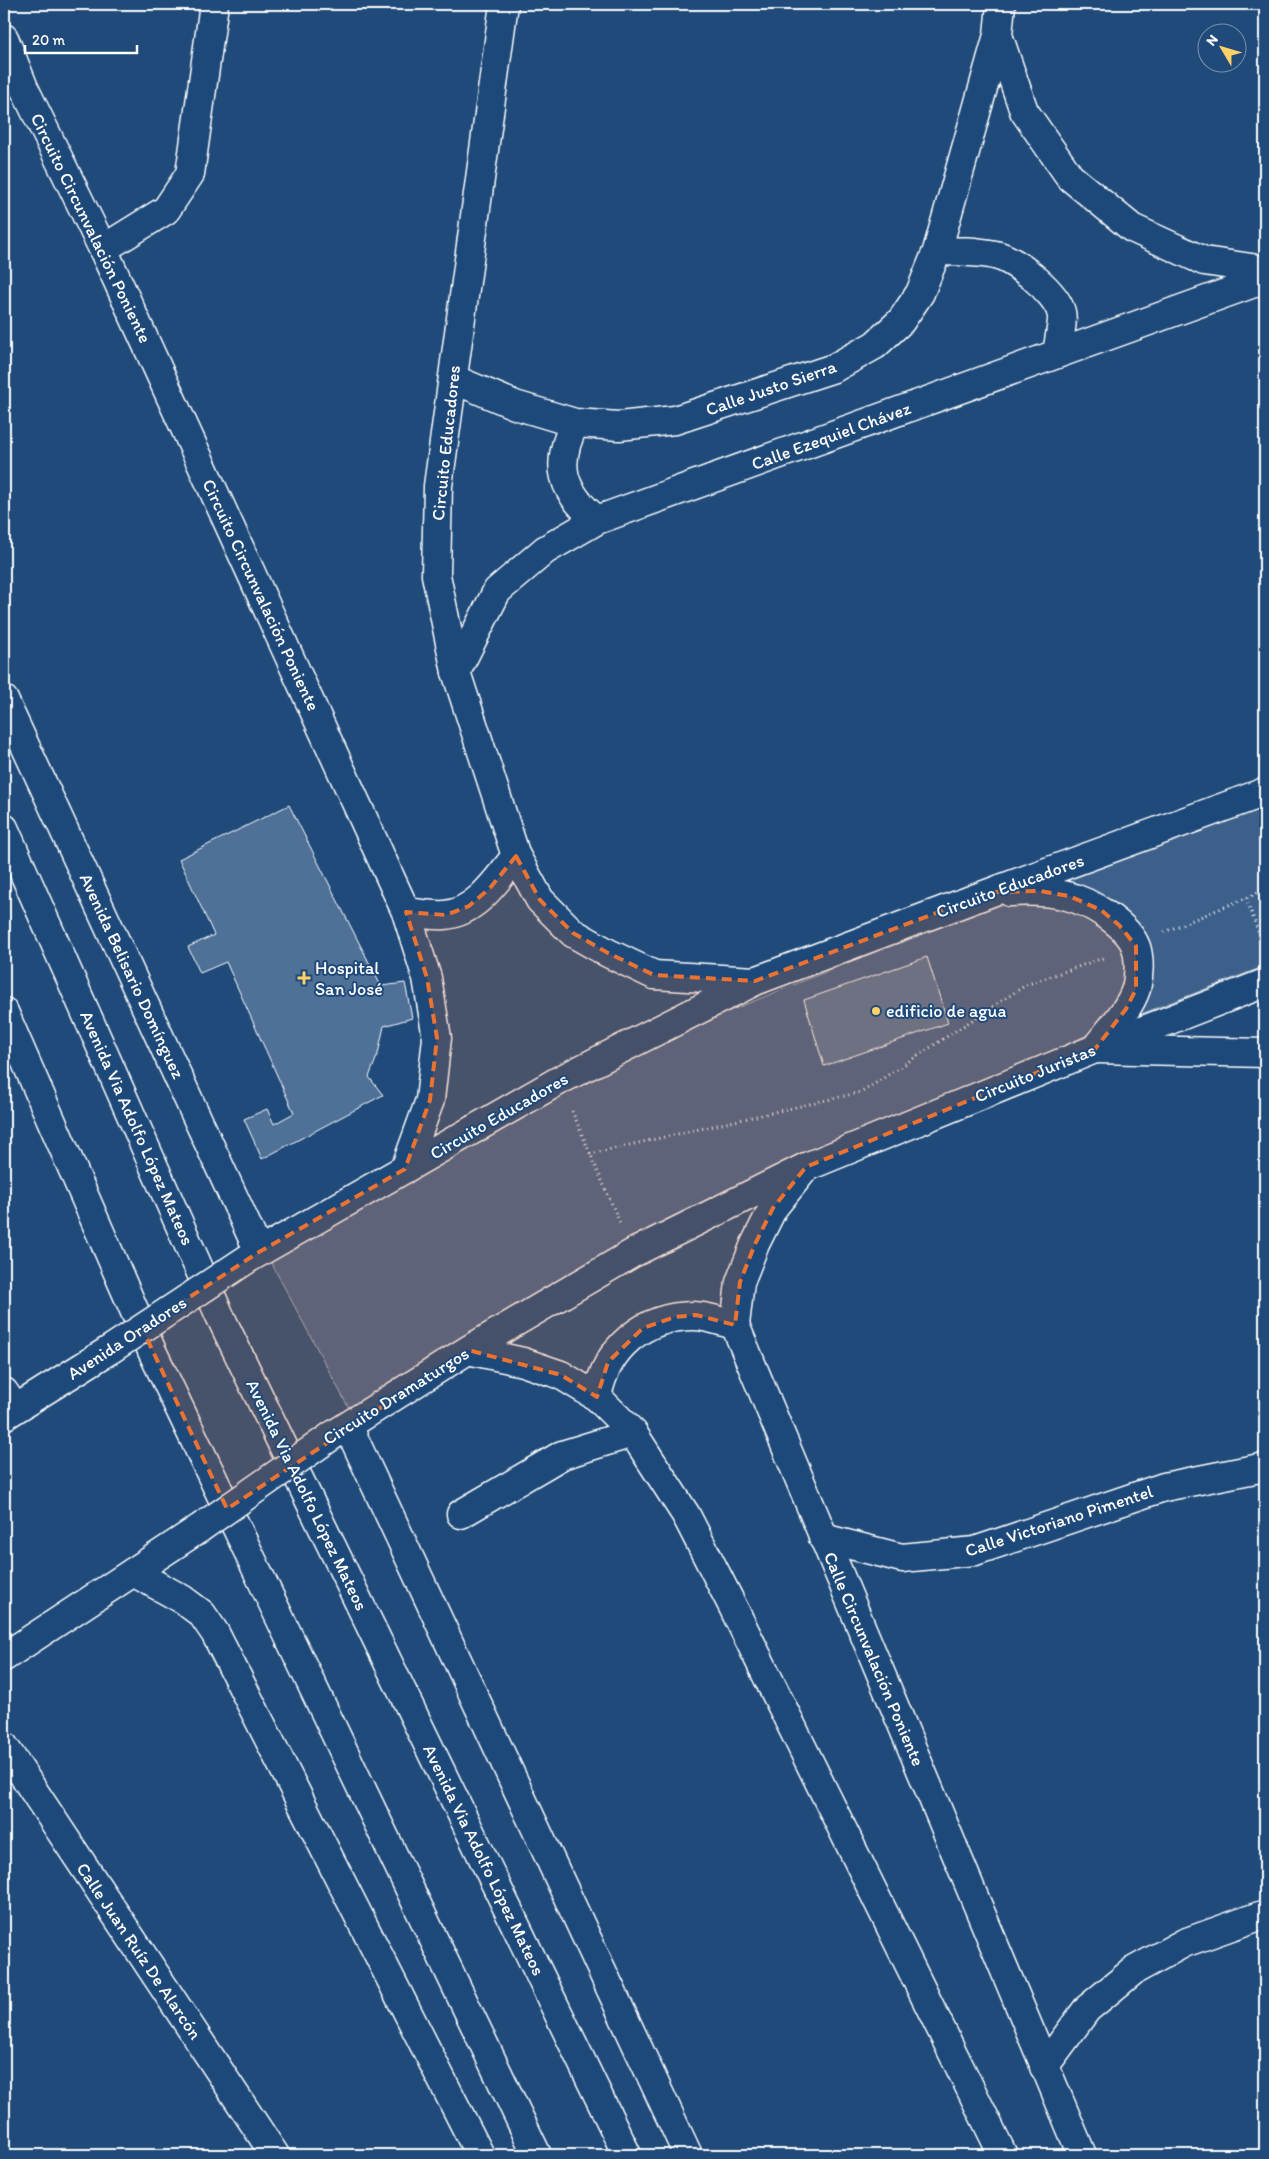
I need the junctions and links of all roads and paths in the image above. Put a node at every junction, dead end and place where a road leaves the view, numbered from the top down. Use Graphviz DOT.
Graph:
graph roads {
  1 [pos="214,4"];
  2 [pos="504,4"];
  3 [pos="1001,4"];
  4 [pos="998,36"];
  5 [pos="4,38"];
  6 [pos="14,83"];
  7 [pos="103,249"];
  8 [pos="937,252"];
  9 [pos="1265,270"];
  10 [pos="1265,280"];
  11 [pos="1057,354"];
  12 [pos="453,379"];
  13 [pos="575,423"];
  14 [pos="597,520"];
  15 [pos="456,672"];
  16 [pos="4,700"];
  17 [pos="1265,792"];
  18 [pos="4,828"];
  19 [pos="516,856"];
  20 [pos="1265,890"];
  21 [pos="992,892"];
  22 [pos="1246,898"];
  23 [pos="406,912"];
  24 [pos="1136,946"];
  25 [pos="1265,951"];
  26 [pos="755,981"];
  27 [pos="1265,983"];
  28 [pos="4,1012"];
  29 [pos="1095,1049"];
  30 [pos="1265,1053"];
  31 [pos="590,1154"];
  32 [pos="806,1167"];
  33 [pos="405,1169"];
  34 [pos="254,1255"];
  35 [pos="735,1325"];
  36 [pos="468,1350"];
  37 [pos="597,1397"];
  38 [pos="8,1405"];
  39 [pos="340,1431"];
  40 [pos="633,1433"];
  41 [pos="1265,1467"];
  42 [pos="461,1514"];
  43 [pos="823,1538"];
  44 [pos="134,1572"];
  45 [pos="6,1653"];
  46 [pos="4,1746"];
  47 [pos="1265,1914"];
  48 [pos="1044,2067"];
  49 [pos="275,2155"];
  50 [pos="480,2155"];
  51 [pos="537,2155"];
  52 [pos="627,2155"];
  53 [pos="688,2155"];
  54 [pos="1002,2155"];
  55 [pos="1082,2155"];
  1 -- 7 [label="main road"];
  2 -- 12 [label="main road, Circuito Educadores"];
  3 -- 4 [label="main road, Calle Justo Sierra"];
  4 -- 8 [label="main road, Calle Justo Sierra"];
  4 -- 9 [label="main road, Calle Justo Sierra"];
  5 -- 6 [label="main road, Circuito Circunvalación Poniente"];
  6 -- 7 [label="main road, Circuito Circunvalación Poniente"];
  7 -- 23 [label="main road, Circuito Circunvalación Poniente"];
  8 -- 11 [label="main road"];
  8 -- 13 [label="main road, Calle Justo Sierra"];
  10 -- 11 [label="main road, Calle Ezequiel Chávez"];
  11 -- 14 [label="main road, Calle Ezequiel Chávez"];
  12 -- 13 [label="main road, Calle Justo Sierra"];
  12 -- 15 [label="main road, Circuito Educadores"];
  13 -- 14 [label="main road"];
  14 -- 15 [label="main road, Calle Ezequiel Chávez"];
  15 -- 19 [label="main road, Circuito Educadores"];
  16 -- 34 [label="main road, Avenida Belisario Domínguez"];
  17 -- 21 [label="main road, Circuito Educadores"];
  18 -- 52 [label="main road, Avenida Via Adolfo López Mateos"];
  19 -- 23 [label="main road"];
  19 -- 26 [label="main road, Circuito Educadores"];
  20 -- 22 [label="path"];
  21 -- 24 [label="main road"];
  21 -- 26 [label="main road, Circuito Educadores"];
  22 -- 24 [label="path"];
  22 -- 25 [label="path"];
  23 -- 33 [label="main road, Circuito Circunvalación Poniente"];
  24 -- 29 [label="main road"];
  24 -- 31 [label="path"];
  26 -- 33 [label="main road, Circuito Educadores"];
  27 -- 29 [label="main road, Circuito Juristas"];
  28 -- 51 [label="main road"];
  29 -- 30 [label="main road"];
  29 -- 32 [label="main road, Circuito Juristas"];
  32 -- 35 [label="main road, Calle Circunvalación Poniente"];
  32 -- 36 [label="main road, Circuito Dramaturgos"];
  33 -- 34 [label="main road, Circuito Educadores"];
  34 -- 38 [label="main road, Avenida Oradores, bridge"];
  35 -- 37 [label="main road"];
  35 -- 43 [label="main road, Calle Circunvalación Poniente"];
  36 -- 37 [label="main road"];
  36 -- 39 [label="main road, Circuito Dramaturgos"];
  37 -- 40 [label="main road"];
  39 -- 44 [label="main road, Circuito Dramaturgos, bridge"];
  39 -- 53 [label="main road"];
  40 -- 42 [label="main road"];
  40 -- 54 [label="main road"];
  41 -- 43 [label="main road, Calle Victoriano Pimentel"];
  43 -- 48 [label="main road, Calle Circunvalación Poniente"];
  44 -- 45 [label="main road, Circuito Dramaturgos"];
  44 -- 50 [label="main road"];
  46 -- 49 [label="main road, Calle Juan Ruíz De Alarcón"];
  47 -- 48 [label="main road"];
  48 -- 55 [label="main road, Calle Circunvalación Poniente"];
}
